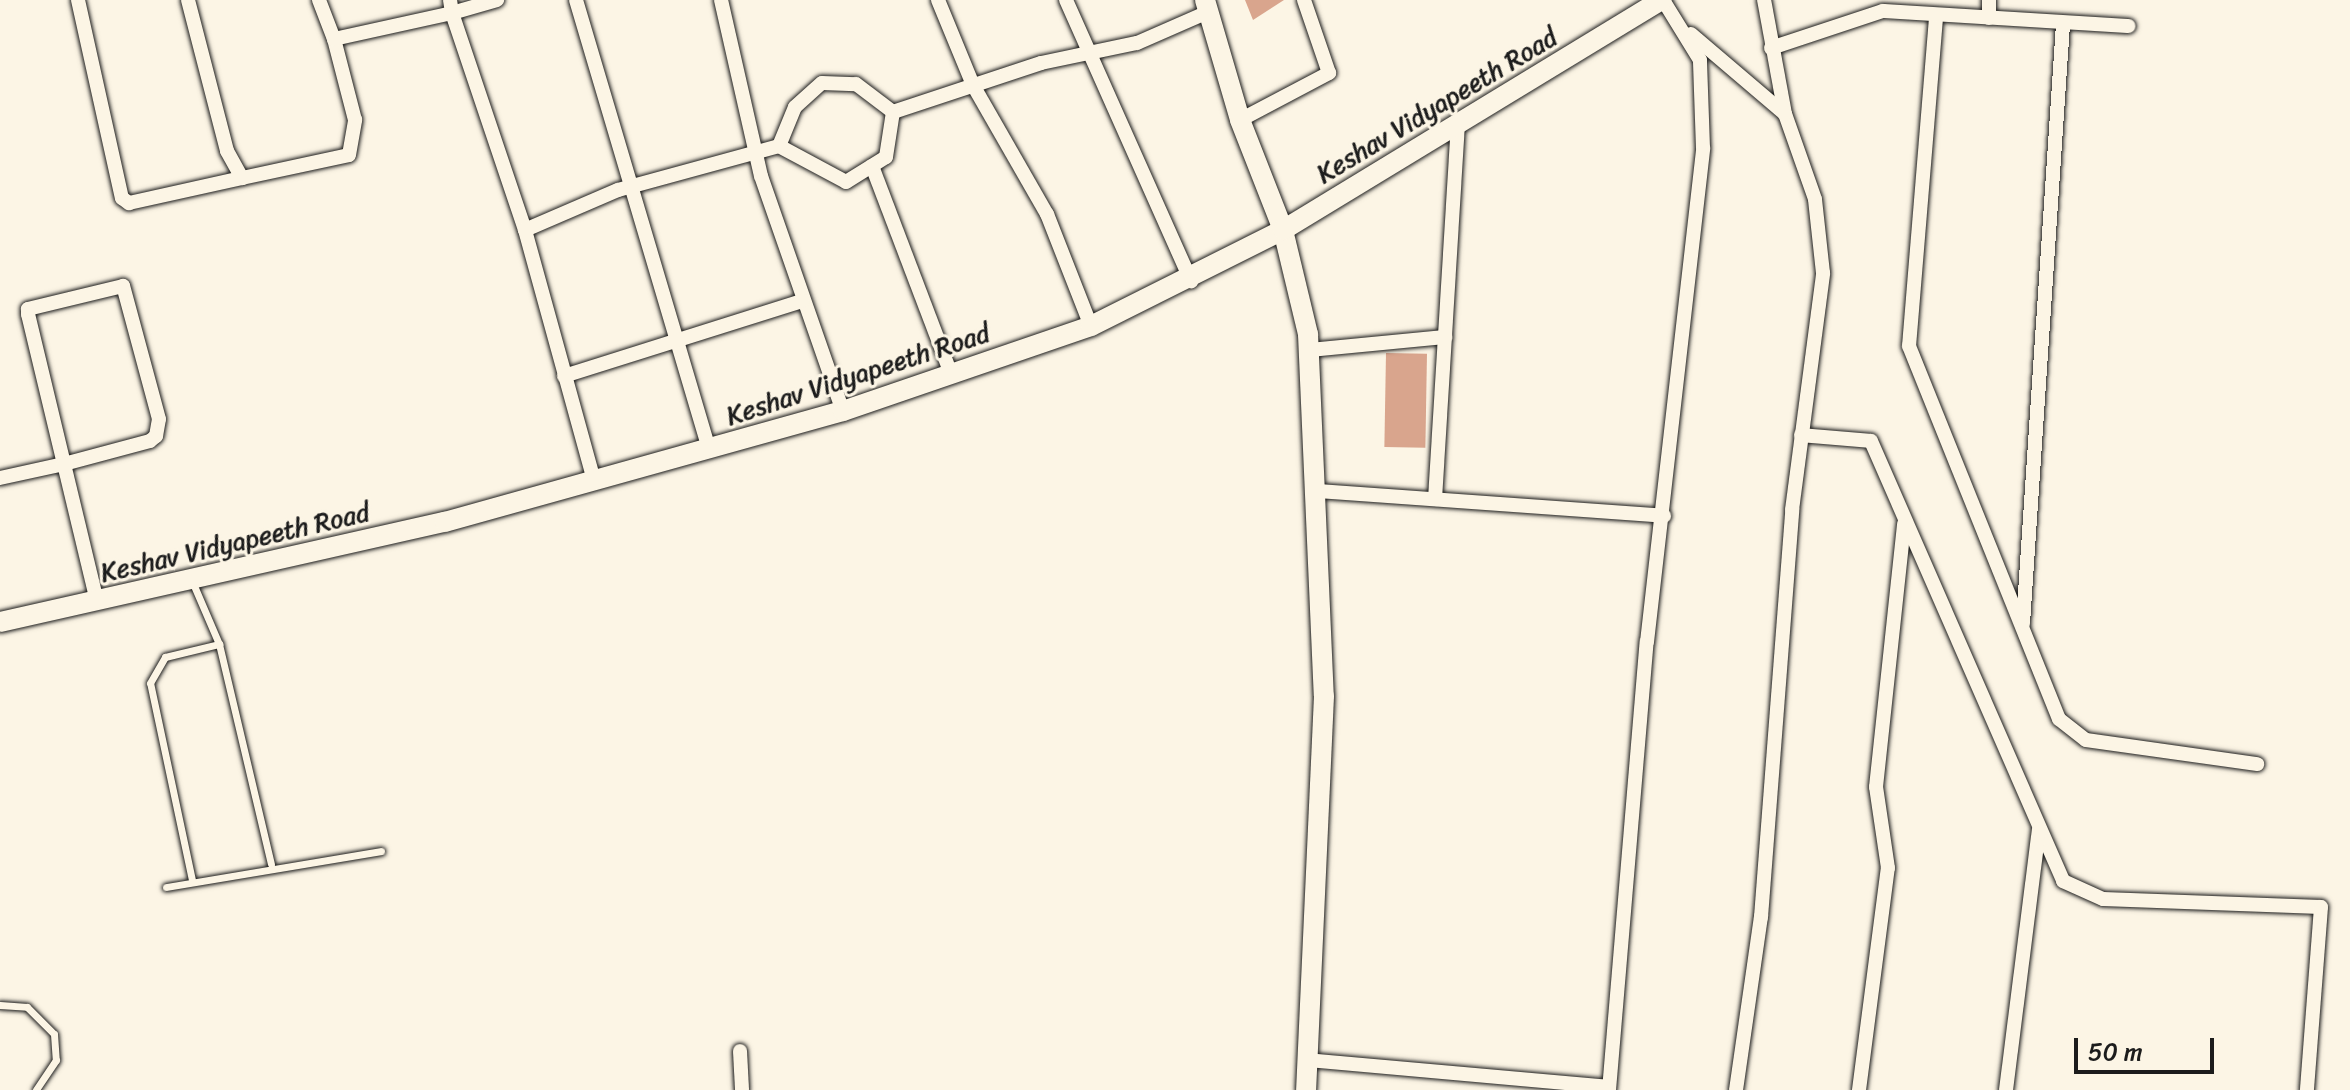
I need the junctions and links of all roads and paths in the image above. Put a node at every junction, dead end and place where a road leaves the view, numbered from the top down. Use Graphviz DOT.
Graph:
graph roads {
  1 [pos="78,0"];
  2 [pos="188,0"];
  3 [pos="319,0"];
  4 [pos="497,0"];
  5 [pos="576,0"];
  6 [pos="721,0"];
  7 [pos="938,0"];
  8 [pos="1066,0"];
  9 [pos="1304,0"];
  10 [pos="1662,0"];
  11 [pos="1764,0"];
  12 [pos="1867,0"];
  13 [pos="1989,0"];
  14 [pos="451,6"];
  15 [pos="1207,6"];
  16 [pos="1883,11"];
  17 [pos="1936,18"];
  18 [pos="1989,18"];
  19 [pos="2063,24"];
  20 [pos="2129,26"];
  21 [pos="1689,33"];
  22 [pos="334,39"];
  23 [pos="1771,48"];
  24 [pos="1092,53"];
  25 [pos="973,85"];
  26 [pos="893,112"];
  27 [pos="1785,114"];
  28 [pos="1240,120"];
  29 [pos="1458,125"];
  30 [pos="779,146"];
  31 [pos="755,152"];
  32 [pos="872,166"];
  33 [pos="242,178"];
  34 [pos="634,186"];
  35 [pos="525,230"];
  36 [pos="1283,230"];
  37 [pos="1191,281"];
  38 [pos="802,301"];
  39 [pos="1091,326"];
  40 [pos="1445,337"];
  41 [pos="678,341"];
  42 [pos="1309,350"];
  43 [pos="951,374"];
  44 [pos="564,376"];
  45 [pos="843,411"];
  46 [pos="1801,435"];
  47 [pos="709,449"];
  48 [pos="64,464"];
  49 [pos="0,478"];
  50 [pos="594,481"];
  51 [pos="1318,491"];
  52 [pos="1435,499"];
  53 [pos="1664,516"];
  54 [pos="1904,522"];
  55 [pos="191,579"];
  56 [pos="97,601"];
  57 [pos="0,622"];
  58 [pos="2022,628"];
  59 [pos="219,644"];
  60 [pos="2257,764"];
  61 [pos="2039,829"];
  62 [pos="381,851"];
  63 [pos="271,864"];
  64 [pos="192,880"];
  65 [pos="166,887"];
  66 [pos="0,1004"];
  67 [pos="740,1051"];
  68 [pos="1307,1060"];
  69 [pos="1609,1088"];
  70 [pos="36,1090"];
  71 [pos="742,1090"];
  72 [pos="1306,1090"];
  73 [pos="1736,1090"];
  74 [pos="1859,1090"];
  75 [pos="2006,1090"];
  76 [pos="2307,1090"];
  1 -- 33 [label="street"];
  2 -- 33 [label="street"];
  3 -- 22 [label="street"];
  4 -- 14 [label="street"];
  5 -- 34 [label="street"];
  6 -- 31 [label="street"];
  7 -- 25 [label="street"];
  8 -- 24 [label="street"];
  9 -- 28 [label="street"];
  10 -- 21 [label="street"];
  10 -- 29 [label="street, Keshav Vidyapeeth Road"];
  11 -- 23 [label="street"];
  12 -- 16 [label="street"];
  13 -- 18 [label="street"];
  14 -- 22 [label="street"];
  14 -- 35 [label="street"];
  15 -- 24 [label="street"];
  15 -- 28 [label="street"];
  16 -- 17 [label="street"];
  16 -- 23 [label="street"];
  17 -- 18 [label="street"];
  17 -- 58 [label="street"];
  18 -- 19 [label="street"];
  19 -- 20 [label="street"];
  19 -- 58 [label="street"];
  21 -- 27 [label="street"];
  21 -- 53 [label="street"];
  22 -- 33 [label="street"];
  23 -- 27 [label="street"];
  24 -- 25 [label="street"];
  24 -- 37 [label="street"];
  25 -- 26 [label="street"];
  25 -- 39 [label="street"];
  26 -- 30 [label="street"];
  26 -- 32 [label="street"];
  27 -- 46 [label="street"];
  28 -- 36 [label="street"];
  29 -- 36 [label="street, Keshav Vidyapeeth Road"];
  29 -- 40 [label="street"];
  30 -- 31 [label="street"];
  30 -- 32 [label="street"];
  31 -- 34 [label="street"];
  31 -- 38 [label="street"];
  32 -- 43 [label="street"];
  34 -- 35 [label="street"];
  34 -- 41 [label="street"];
  35 -- 44 [label="street"];
  36 -- 37 [label="street, Keshav Vidyapeeth Road"];
  36 -- 42 [label="street"];
  37 -- 39 [label="street, Keshav Vidyapeeth Road"];
  38 -- 41 [label="street"];
  38 -- 45 [label="street"];
  39 -- 43 [label="street, Keshav Vidyapeeth Road"];
  40 -- 42 [label="street"];
  40 -- 52 [label="street"];
  41 -- 44 [label="street"];
  41 -- 47 [label="street"];
  42 -- 51 [label="street"];
  43 -- 45 [label="street, Keshav Vidyapeeth Road"];
  44 -- 50 [label="street"];
  45 -- 47 [label="street, Keshav Vidyapeeth Road"];
  46 -- 54 [label="street"];
  46 -- 73 [label="street"];
  47 -- 50 [label="street, Keshav Vidyapeeth Road"];
  48 -- 48 [label="street"];
  48 -- 49 [label="street"];
  48 -- 56 [label="street"];
  50 -- 55 [label="street, Keshav Vidyapeeth Road"];
  51 -- 52 [label="street"];
  51 -- 68 [label="street"];
  52 -- 53 [label="street"];
  53 -- 69 [label="street"];
  54 -- 61 [label="street"];
  54 -- 74 [label="street"];
  55 -- 56 [label="street, Keshav Vidyapeeth Road"];
  55 -- 59 [label="lane"];
  56 -- 57 [label="street, Keshav Vidyapeeth Road"];
  58 -- 60 [label="street"];
  59 -- 63 [label="lane"];
  59 -- 64 [label="lane"];
  61 -- 75 [label="street"];
  61 -- 76 [label="street"];
  62 -- 63 [label="lane"];
  63 -- 64 [label="lane"];
  64 -- 65 [label="lane"];
  66 -- 70 [label="lane"];
  67 -- 71 [label="street"];
  68 -- 69 [label="street"];
  68 -- 72 [label="street"];
}
